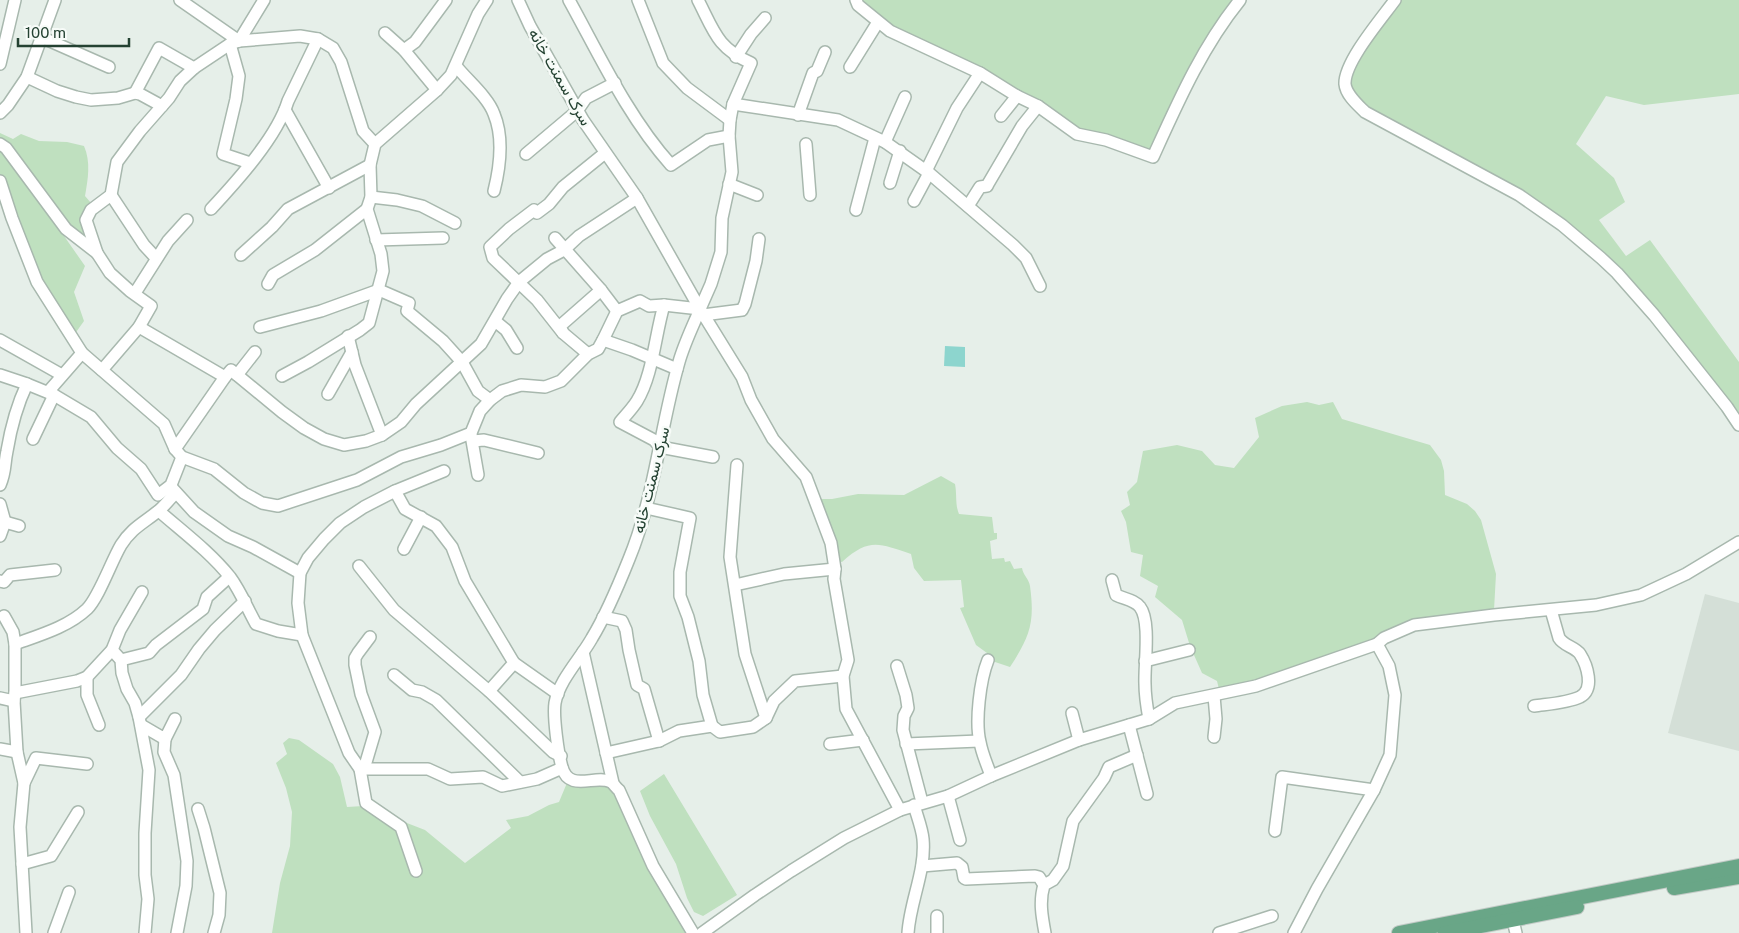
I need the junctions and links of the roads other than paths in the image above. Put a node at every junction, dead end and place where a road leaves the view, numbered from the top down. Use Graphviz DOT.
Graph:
graph roads {
  1 [pos="14,0"];
  2 [pos="55,0"];
  3 [pos="180,0"];
  4 [pos="446,0"];
  5 [pos="487,0"];
  6 [pos="519,0"];
  7 [pos="569,0"];
  8 [pos="638,0"];
  9 [pos="698,0"];
  10 [pos="856,0"];
  11 [pos="1240,0"];
  12 [pos="1395,0"];
  13 [pos="262,1"];
  14 [pos="765,18"];
  15 [pos="878,22"];
  16 [pos="385,33"];
  17 [pos="41,37"];
  18 [pos="318,39"];
  19 [pos="235,42"];
  20 [pos="404,50"];
  21 [pos="825,52"];
  22 [pos="736,56"];
  23 [pos="0,64"];
  24 [pos="109,66"];
  25 [pos="456,66"];
  26 [pos="850,67"];
  27 [pos="194,68"];
  28 [pos="980,73"];
  29 [pos="27,77"];
  30 [pos="615,83"];
  31 [pos="437,90"];
  32 [pos="135,93"];
  33 [pos="1017,96"];
  34 [pos="905,97"];
  35 [pos="733,104"];
  36 [pos="162,106"];
  37 [pos="1038,106"];
  38 [pos="285,110"];
  39 [pos="577,111"];
  40 [pos="0,113"];
  41 [pos="798,114"];
  42 [pos="1001,116"];
  43 [pos="730,120"];
  44 [pos="729,136"];
  45 [pos="880,140"];
  46 [pos="0,144"];
  47 [pos="376,144"];
  48 [pos="806,144"];
  49 [pos="900,151"];
  50 [pos="605,153"];
  51 [pos="526,154"];
  52 [pos="250,162"];
  53 [pos="370,166"];
  54 [pos="928,172"];
  55 [pos="0,181"];
  56 [pos="890,183"];
  57 [pos="729,184"];
  58 [pos="328,188"];
  59 [pos="494,190"];
  60 [pos="757,195"];
  61 [pos="810,195"];
  62 [pos="110,196"];
  63 [pos="371,197"];
  64 [pos="636,198"];
  65 [pos="914,201"];
  66 [pos="968,206"];
  67 [pos="212,209"];
  68 [pos="367,209"];
  69 [pos="856,210"];
  70 [pos="187,220"];
  71 [pos="455,223"];
  72 [pos="442,238"];
  73 [pos="555,238"];
  74 [pos="760,239"];
  75 [pos="376,240"];
  76 [pos="564,250"];
  77 [pos="97,253"];
  78 [pos="241,255"];
  79 [pos="156,258"];
  80 [pos="519,282"];
  81 [pos="268,284"];
  82 [pos="1040,286"];
  83 [pos="379,290"];
  84 [pos="601,290"];
  85 [pos="135,293"];
  86 [pos="664,305"];
  87 [pos="617,311"];
  88 [pos="702,312"];
  89 [pos="494,321"];
  90 [pos="260,326"];
  91 [pos="139,327"];
  92 [pos="563,333"];
  93 [pos="348,336"];
  94 [pos="0,340"];
  95 [pos="604,340"];
  96 [pos="517,348"];
  97 [pos="255,352"];
  98 [pos="352,352"];
  99 [pos="82,353"];
  100 [pos="588,354"];
  101 [pos="651,359"];
  102 [pos="462,362"];
  103 [pos="677,369"];
  104 [pos="102,370"];
  105 [pos="0,375"];
  106 [pos="62,375"];
  107 [pos="237,375"];
  108 [pos="282,376"];
  109 [pos="224,377"];
  110 [pos="27,384"];
  111 [pos="51,394"];
  112 [pos="328,394"];
  113 [pos="490,400"];
  114 [pos="1739,425"];
  115 [pos="382,435"];
  116 [pos="472,437"];
  117 [pos="33,439"];
  118 [pos="660,447"];
  119 [pos="538,452"];
  120 [pos="178,453"];
  121 [pos="713,457"];
  122 [pos="736,466"];
  123 [pos="444,471"];
  124 [pos="478,475"];
  125 [pos="0,485"];
  126 [pos="174,489"];
  127 [pos="395,491"];
  128 [pos="0,504"];
  129 [pos="646,508"];
  130 [pos="159,511"];
  131 [pos="421,517"];
  132 [pos="5,522"];
  133 [pos="19,526"];
  134 [pos="0,536"];
  135 [pos="1739,542"];
  136 [pos="404,550"];
  137 [pos="359,566"];
  138 [pos="835,569"];
  139 [pos="55,570"];
  140 [pos="300,573"];
  141 [pos="229,577"];
  142 [pos="1112,580"];
  143 [pos="0,582"];
  144 [pos="735,585"];
  145 [pos="142,592"];
  146 [pos="245,601"];
  147 [pos="1551,610"];
  148 [pos="4,616"];
  149 [pos="603,617"];
  150 [pos="302,636"];
  151 [pos="370,637"];
  152 [pos="15,644"];
  153 [pos="1377,644"];
  154 [pos="112,650"];
  155 [pos="1189,650"];
  156 [pos="582,652"];
  157 [pos="121,660"];
  158 [pos="988,660"];
  159 [pos="1145,661"];
  160 [pos="514,663"];
  161 [pos="897,666"];
  162 [pos="394,675"];
  163 [pos="843,676"];
  164 [pos="87,677"];
  165 [pos="489,691"];
  166 [pos="558,694"];
  167 [pos="1214,696"];
  168 [pos="15,697"];
  169 [pos="0,698"];
  170 [pos="1534,706"];
  171 [pos="1072,713"];
  172 [pos="766,718"];
  173 [pos="175,719"];
  174 [pos="1148,719"];
  175 [pos="140,721"];
  176 [pos="99,725"];
  177 [pos="1128,725"];
  178 [pos="712,726"];
  179 [pos="1214,737"];
  180 [pos="165,738"];
  181 [pos="863,740"];
  182 [pos="979,740"];
  183 [pos="1079,740"];
  184 [pos="658,741"];
  185 [pos="830,744"];
  186 [pos="906,744"];
  187 [pos="0,749"];
  188 [pos="17,752"];
  189 [pos="606,753"];
  190 [pos="1137,755"];
  191 [pos="561,756"];
  192 [pos="87,764"];
  193 [pos="562,768"];
  194 [pos="362,769"];
  195 [pos="990,776"];
  196 [pos="520,782"];
  197 [pos="613,783"];
  198 [pos="24,784"];
  199 [pos="1374,790"];
  200 [pos="1147,794"];
  201 [pos="948,796"];
  202 [pos="918,804"];
  203 [pos="198,809"];
  204 [pos="900,810"];
  205 [pos="78,812"];
  206 [pos="1275,831"];
  207 [pos="960,840"];
  208 [pos="22,864"];
  209 [pos="922,866"];
  210 [pos="1739,866"];
  211 [pos="416,871"];
  212 [pos="1739,876"];
  213 [pos="1044,885"];
  214 [pos="69,892"];
  215 [pos="937,916"];
  216 [pos="1272,916"];
  217 [pos="1513,921"];
  218 [pos="1221,932"];
  219 [pos="26,933"];
  220 [pos="54,933"];
  221 [pos="145,933"];
  222 [pos="178,933"];
  223 [pos="214,933"];
  224 [pos="693,933"];
  225 [pos="702,933"];
  226 [pos="908,933"];
  227 [pos="937,933"];
  228 [pos="1045,933"];
  229 [pos="1294,933"];
  230 [pos="1399,933"];
  231 [pos="1445,933"];
  1 -- 23 [label="street"];
  2 -- 17 [label="street"];
  3 -- 19 [label="street"];
  4 -- 20 [label="street"];
  5 -- 25 [label="street"];
  6 -- 39 [label="street, سرک سمنت خانه"];
  7 -- 30 [label="street"];
  8 -- 43 [label="street"];
  9 -- 22 [label="street"];
  10 -- 15 [label="street"];
  11 -- 37 [label="street"];
  12 -- 114 [label="street"];
  13 -- 19 [label="street"];
  14 -- 22 [label="street"];
  15 -- 26 [label="street"];
  15 -- 28 [label="street"];
  16 -- 20 [label="street"];
  17 -- 24 [label="street"];
  17 -- 29 [label="street"];
  18 -- 19 [label="street"];
  18 -- 38 [label="street"];
  18 -- 47 [label="street"];
  19 -- 27 [label="street"];
  19 -- 52 [label="street"];
  20 -- 31 [label="street"];
  21 -- 41 [label="street"];
  22 -- 35 [label="street"];
  25 -- 31 [label="street"];
  25 -- 59 [label="street"];
  27 -- 32 [label="street"];
  27 -- 36 [label="street"];
  28 -- 33 [label="street"];
  28 -- 54 [label="street"];
  29 -- 32 [label="street"];
  29 -- 40 [label="street"];
  30 -- 39 [label="street"];
  30 -- 44 [label="street"];
  31 -- 47 [label="street"];
  32 -- 36 [label="street"];
  33 -- 37 [label="street"];
  33 -- 42 [label="street"];
  34 -- 45 [label="street"];
  35 -- 41 [label="street"];
  35 -- 43 [label="street"];
  36 -- 62 [label="street"];
  37 -- 66 [label="street"];
  38 -- 52 [label="street"];
  38 -- 58 [label="street"];
  39 -- 50 [label="street, سرک سمنت خانه"];
  39 -- 51 [label="street"];
  41 -- 45 [label="street"];
  43 -- 44 [label="street"];
  44 -- 57 [label="street"];
  45 -- 49 [label="street"];
  45 -- 69 [label="street"];
  46 -- 77 [label="street"];
  47 -- 53 [label="street"];
  48 -- 61 [label="street"];
  49 -- 54 [label="street"];
  49 -- 56 [label="street"];
  50 -- 64 [label="street, سرک سمنت خانه"];
  50 -- 80 [label="street"];
  52 -- 67 [label="street"];
  53 -- 58 [label="street"];
  53 -- 63 [label="street"];
  54 -- 65 [label="street"];
  54 -- 66 [label="street"];
  55 -- 99 [label="street"];
  57 -- 60 [label="street"];
  57 -- 88 [label="street"];
  58 -- 78 [label="street"];
  62 -- 77 [label="street"];
  62 -- 79 [label="street"];
  63 -- 68 [label="street"];
  63 -- 71 [label="street"];
  64 -- 76 [label="street"];
  64 -- 88 [label="street, سرک سمنت خانه"];
  66 -- 82 [label="street"];
  68 -- 75 [label="street"];
  68 -- 81 [label="street"];
  70 -- 79 [label="street"];
  72 -- 75 [label="street"];
  73 -- 76 [label="street"];
  74 -- 88 [label="street"];
  75 -- 83 [label="street"];
  76 -- 80 [label="street"];
  76 -- 84 [label="street"];
  77 -- 85 [label="street"];
  79 -- 85 [label="street"];
  80 -- 89 [label="street"];
  80 -- 92 [label="street"];
  83 -- 90 [label="street"];
  83 -- 93 [label="street"];
  83 -- 102 [label="street"];
  84 -- 87 [label="street"];
  84 -- 92 [label="street"];
  85 -- 91 [label="street"];
  86 -- 87 [label="street"];
  86 -- 88 [label="street"];
  86 -- 101 [label="street"];
  87 -- 95 [label="street"];
  88 -- 103 [label="street, سرک سمنت خانه"];
  88 -- 138 [label="street"];
  89 -- 96 [label="street"];
  89 -- 102 [label="street"];
  91 -- 104 [label="street"];
  91 -- 109 [label="street"];
  92 -- 100 [label="street"];
  93 -- 98 [label="street"];
  93 -- 108 [label="street"];
  94 -- 106 [label="street"];
  95 -- 100 [label="street"];
  95 -- 101 [label="street"];
  97 -- 107 [label="street"];
  98 -- 112 [label="street"];
  98 -- 115 [label="street"];
  99 -- 104 [label="street"];
  99 -- 106 [label="street"];
  100 -- 113 [label="street"];
  101 -- 103 [label="street"];
  101 -- 118 [label="street"];
  102 -- 113 [label="street"];
  102 -- 115 [label="street"];
  103 -- 118 [label="street, سرک سمنت خانه"];
  104 -- 120 [label="street"];
  105 -- 110 [label="street"];
  106 -- 111 [label="street"];
  107 -- 109 [label="street"];
  107 -- 115 [label="street"];
  109 -- 120 [label="street"];
  110 -- 111 [label="street"];
  110 -- 125 [label="street"];
  111 -- 117 [label="street"];
  111 -- 126 [label="street"];
  113 -- 116 [label="street"];
  116 -- 119 [label="street"];
  116 -- 120 [label="street"];
  116 -- 124 [label="street"];
  118 -- 121 [label="street"];
  118 -- 129 [label="street, سرک سمنت خانه"];
  120 -- 126 [label="street"];
  122 -- 144 [label="street"];
  123 -- 127 [label="street"];
  126 -- 130 [label="street"];
  126 -- 140 [label="street"];
  127 -- 131 [label="street"];
  127 -- 140 [label="street"];
  128 -- 132 [label="street"];
  129 -- 149 [label="street, سرک سمنت خانه"];
  129 -- 178 [label="street"];
  130 -- 141 [label="street"];
  130 -- 152 [label="street"];
  131 -- 136 [label="street"];
  131 -- 160 [label="street"];
  132 -- 133 [label="street"];
  132 -- 134 [label="street"];
  135 -- 147 [label="street"];
  137 -- 165 [label="street"];
  138 -- 144 [label="street"];
  138 -- 163 [label="street"];
  139 -- 143 [label="street"];
  140 -- 150 [label="street"];
  141 -- 146 [label="street"];
  141 -- 157 [label="street"];
  142 -- 159 [label="street"];
  144 -- 172 [label="street"];
  145 -- 154 [label="street"];
  146 -- 150 [label="street"];
  146 -- 175 [label="street"];
  147 -- 153 [label="street"];
  147 -- 170 [label="street"];
  148 -- 152 [label="street"];
  149 -- 156 [label="street, سرک سمنت خانه"];
  149 -- 184 [label="street"];
  150 -- 194 [label="street"];
  151 -- 194 [label="street"];
  152 -- 168 [label="street"];
  153 -- 167 [label="street"];
  153 -- 199 [label="street"];
  154 -- 157 [label="street"];
  154 -- 164 [label="street"];
  155 -- 159 [label="street"];
  156 -- 166 [label="street, سرک سمنت خانه"];
  156 -- 189 [label="street"];
  157 -- 175 [label="street"];
  158 -- 182 [label="street"];
  159 -- 174 [label="street"];
  160 -- 165 [label="street"];
  160 -- 166 [label="street"];
  161 -- 186 [label="street"];
  162 -- 196 [label="street"];
  163 -- 172 [label="street"];
  163 -- 181 [label="street"];
  164 -- 168 [label="street"];
  164 -- 176 [label="street"];
  165 -- 191 [label="street"];
  166 -- 191 [label="street, سرک سمنت خانه"];
  167 -- 174 [label="street"];
  167 -- 179 [label="street"];
  168 -- 169 [label="street"];
  168 -- 188 [label="street"];
  171 -- 183 [label="street"];
  172 -- 178 [label="street"];
  173 -- 180 [label="street"];
  174 -- 177 [label="street"];
  175 -- 180 [label="street"];
  175 -- 221 [label="street"];
  177 -- 183 [label="street"];
  177 -- 190 [label="street"];
  178 -- 184 [label="street"];
  180 -- 222 [label="street"];
  181 -- 185 [label="street"];
  181 -- 204 [label="street"];
  182 -- 186 [label="street"];
  182 -- 195 [label="street"];
  183 -- 195 [label="street"];
  184 -- 189 [label="street"];
  186 -- 202 [label="street"];
  187 -- 188 [label="street"];
  188 -- 198 [label="street"];
  189 -- 197 [label="street"];
  190 -- 200 [label="street"];
  190 -- 213 [label="street"];
  191 -- 193 [label="street, سرک سمنت خانه"];
  192 -- 198 [label="street"];
  193 -- 196 [label="street"];
  193 -- 197 [label="street"];
  194 -- 196 [label="street"];
  194 -- 211 [label="street"];
  195 -- 201 [label="street"];
  197 -- 224 [label="street"];
  198 -- 208 [label="street"];
  199 -- 206 [label="street"];
  199 -- 229 [label="street"];
  201 -- 202 [label="street"];
  201 -- 207 [label="street"];
  202 -- 204 [label="street"];
  202 -- 209 [label="street"];
  203 -- 223 [label="street"];
  204 -- 225 [label="street"];
  205 -- 208 [label="street"];
  208 -- 219 [label="street"];
  209 -- 213 [label="street"];
  209 -- 226 [label="street"];
  210 -- 217 [label="main road"];
  212 -- 217 [label="main road"];
  213 -- 228 [label="street"];
  214 -- 220 [label="street"];
  215 -- 227 [label="street"];
  216 -- 218 [label="street"];
  217 -- 230 [label="main road"];
  217 -- 231 [label="main road"];
}
